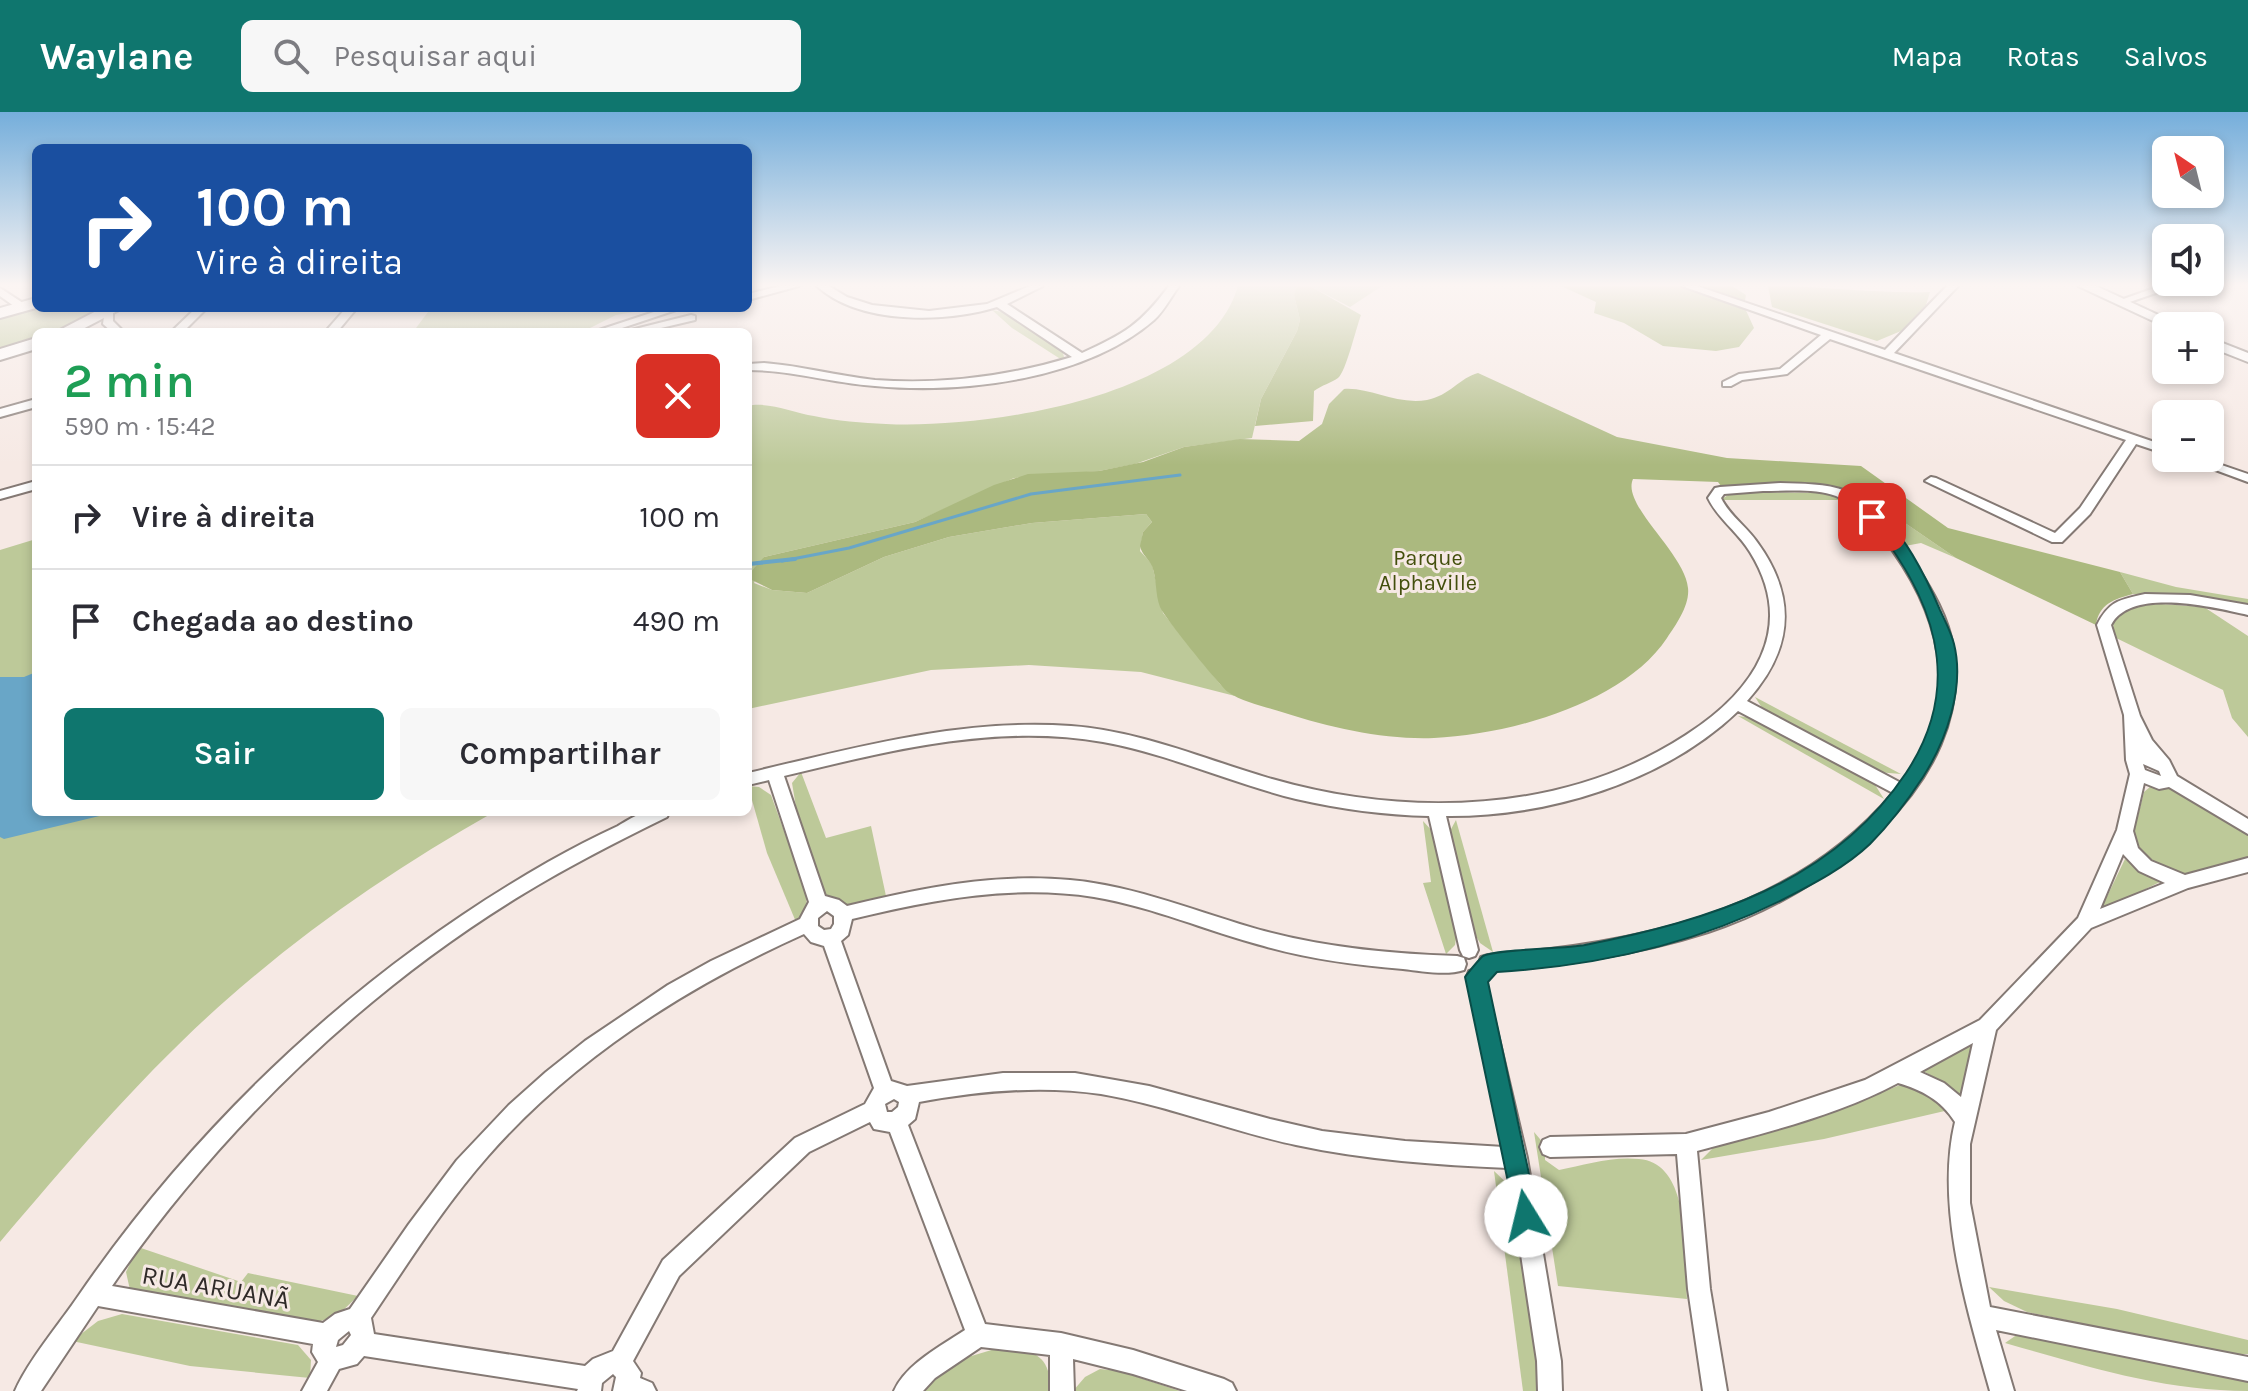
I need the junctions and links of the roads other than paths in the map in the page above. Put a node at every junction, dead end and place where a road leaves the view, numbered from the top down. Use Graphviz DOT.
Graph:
graph roads {
  1 [pos="28,346"];
  2 [pos="1063,346"];
  3 [pos="1103,346"];
  4 [pos="1815,346"];
  5 [pos="1863,346"];
  6 [pos="1895,346"];
  7 [pos="2224,348"];
  8 [pos="1887,354"];
  9 [pos="0,355"];
  10 [pos="1080,357"];
  11 [pos="2248,358"];
  12 [pos="752,367"];
  13 [pos="1727,384"];
  14 [pos="32,404"];
  15 [pos="0,413"];
  16 [pos="2133,439"];
  17 [pos="2152,445"];
  18 [pos="2224,470"];
  19 [pos="2248,478"];
  20 [pos="1931,481"];
  21 [pos="32,486"];
  22 [pos="0,495"];
  23 [pos="2248,610"];
  24 [pos="1739,704"];
  25 [pos="2132,715"];
  26 [pos="2136,767"];
  27 [pos="775,773"];
  28 [pos="2168,773"];
  29 [pos="752,778"];
  30 [pos="1903,791"];
  31 [pos="1436,811"];
  32 [pos="652,816"];
  33 [pos="2248,827"];
  34 [pos="2125,830"];
  35 [pos="2248,865"];
  36 [pos="2185,882"];
  37 [pos="820,907"];
  38 [pos="844,914"];
  39 [pos="2085,923"];
  40 [pos="807,924"];
  41 [pos="830,936"];
  42 [pos="1463,957"];
  43 [pos="1482,970"];
  44 [pos="1987,1026"];
  45 [pos="1897,1074"];
  46 [pos="907,1095"];
  47 [pos="879,1100"];
  48 [pos="1966,1121"];
  49 [pos="897,1122"];
  50 [pos="1686,1144"];
  51 [pos="1550,1147"];
  52 [pos="1517,1158"];
  53 [pos="94,1294"];
  54 [pos="1980,1316"];
  55 [pos="356,1320"];
  56 [pos="328,1335"];
  57 [pos="978,1335"];
  58 [pos="361,1344"];
  59 [pos="1061,1345"];
  60 [pos="332,1359"];
  61 [pos="619,1363"];
  62 [pos="2248,1369"];
  63 [pos="590,1385"];
  64 [pos="632,1390"];
  65 [pos="27,1391"];
  66 [pos="314,1391"];
  67 [pos="906,1391"];
  68 [pos="1062,1391"];
  69 [pos="1224,1391"];
  70 [pos="1550,1391"];
  71 [pos="1715,1391"];
  72 [pos="2002,1391"];
  1 -- 9 [label="main road"];
  2 -- 10 [label="street"];
  3 -- 10 [label="street"];
  4 -- 13 [label="street"];
  5 -- 8 [label="street"];
  6 -- 8 [label="street"];
  7 -- 11 [label="street"];
  8 -- 16 [label="street"];
  10 -- 12 [label="street"];
  14 -- 15 [label="street"];
  16 -- 17 [label="street"];
  16 -- 20 [label="street"];
  18 -- 19 [label="street"];
  21 -- 22 [label="street"];
  23 -- 25 [label="street"];
  24 -- 30 [label="street"];
  24 -- 30 [label="street"];
  24 -- 31 [label="street"];
  25 -- 26 [label="street"];
  25 -- 28 [label="street"];
  26 -- 28 [label="street"];
  26 -- 34 [label="street"];
  27 -- 29 [label="street"];
  27 -- 31 [label="street"];
  27 -- 37 [label="street"];
  28 -- 33 [label="street"];
  30 -- 43 [label="street"];
  31 -- 42 [label="street"];
  32 -- 53 [label="street"];
  34 -- 36 [label="street"];
  34 -- 39 [label="street"];
  35 -- 36 [label="street"];
  36 -- 39 [label="street"];
  37 -- 38 [label="street"];
  37 -- 40 [label="street"];
  38 -- 41 [label="street"];
  38 -- 42 [label="street"];
  39 -- 44 [label="street"];
  40 -- 41 [label="street"];
  40 -- 55 [label="street"];
  41 -- 47 [label="street"];
  42 -- 43 [label="street"];
  43 -- 52 [label="street"];
  44 -- 45 [label="street"];
  44 -- 48 [label="street"];
  45 -- 48 [label="street"];
  45 -- 50 [label="street"];
  46 -- 47 [label="street"];
  46 -- 49 [label="street"];
  46 -- 52 [label="street"];
  47 -- 49 [label="street"];
  47 -- 61 [label="street"];
  48 -- 54 [label="street"];
  49 -- 57 [label="street"];
  50 -- 51 [label="street"];
  50 -- 71 [label="street"];
  52 -- 70 [label="street"];
  53 -- 56 [label="street, RUA ARUANÃ"];
  53 -- 65 [label="street"];
  54 -- 62 [label="street"];
  54 -- 72 [label="street"];
  55 -- 56 [label="street"];
  55 -- 58 [label="street"];
  56 -- 60 [label="street"];
  57 -- 59 [label="street"];
  57 -- 67 [label="street"];
  58 -- 60 [label="street"];
  58 -- 63 [label="street"];
  59 -- 68 [label="street"];
  59 -- 69 [label="street"];
  60 -- 66 [label="street"];
  61 -- 63 [label="street"];
  61 -- 64 [label="street"];
}
